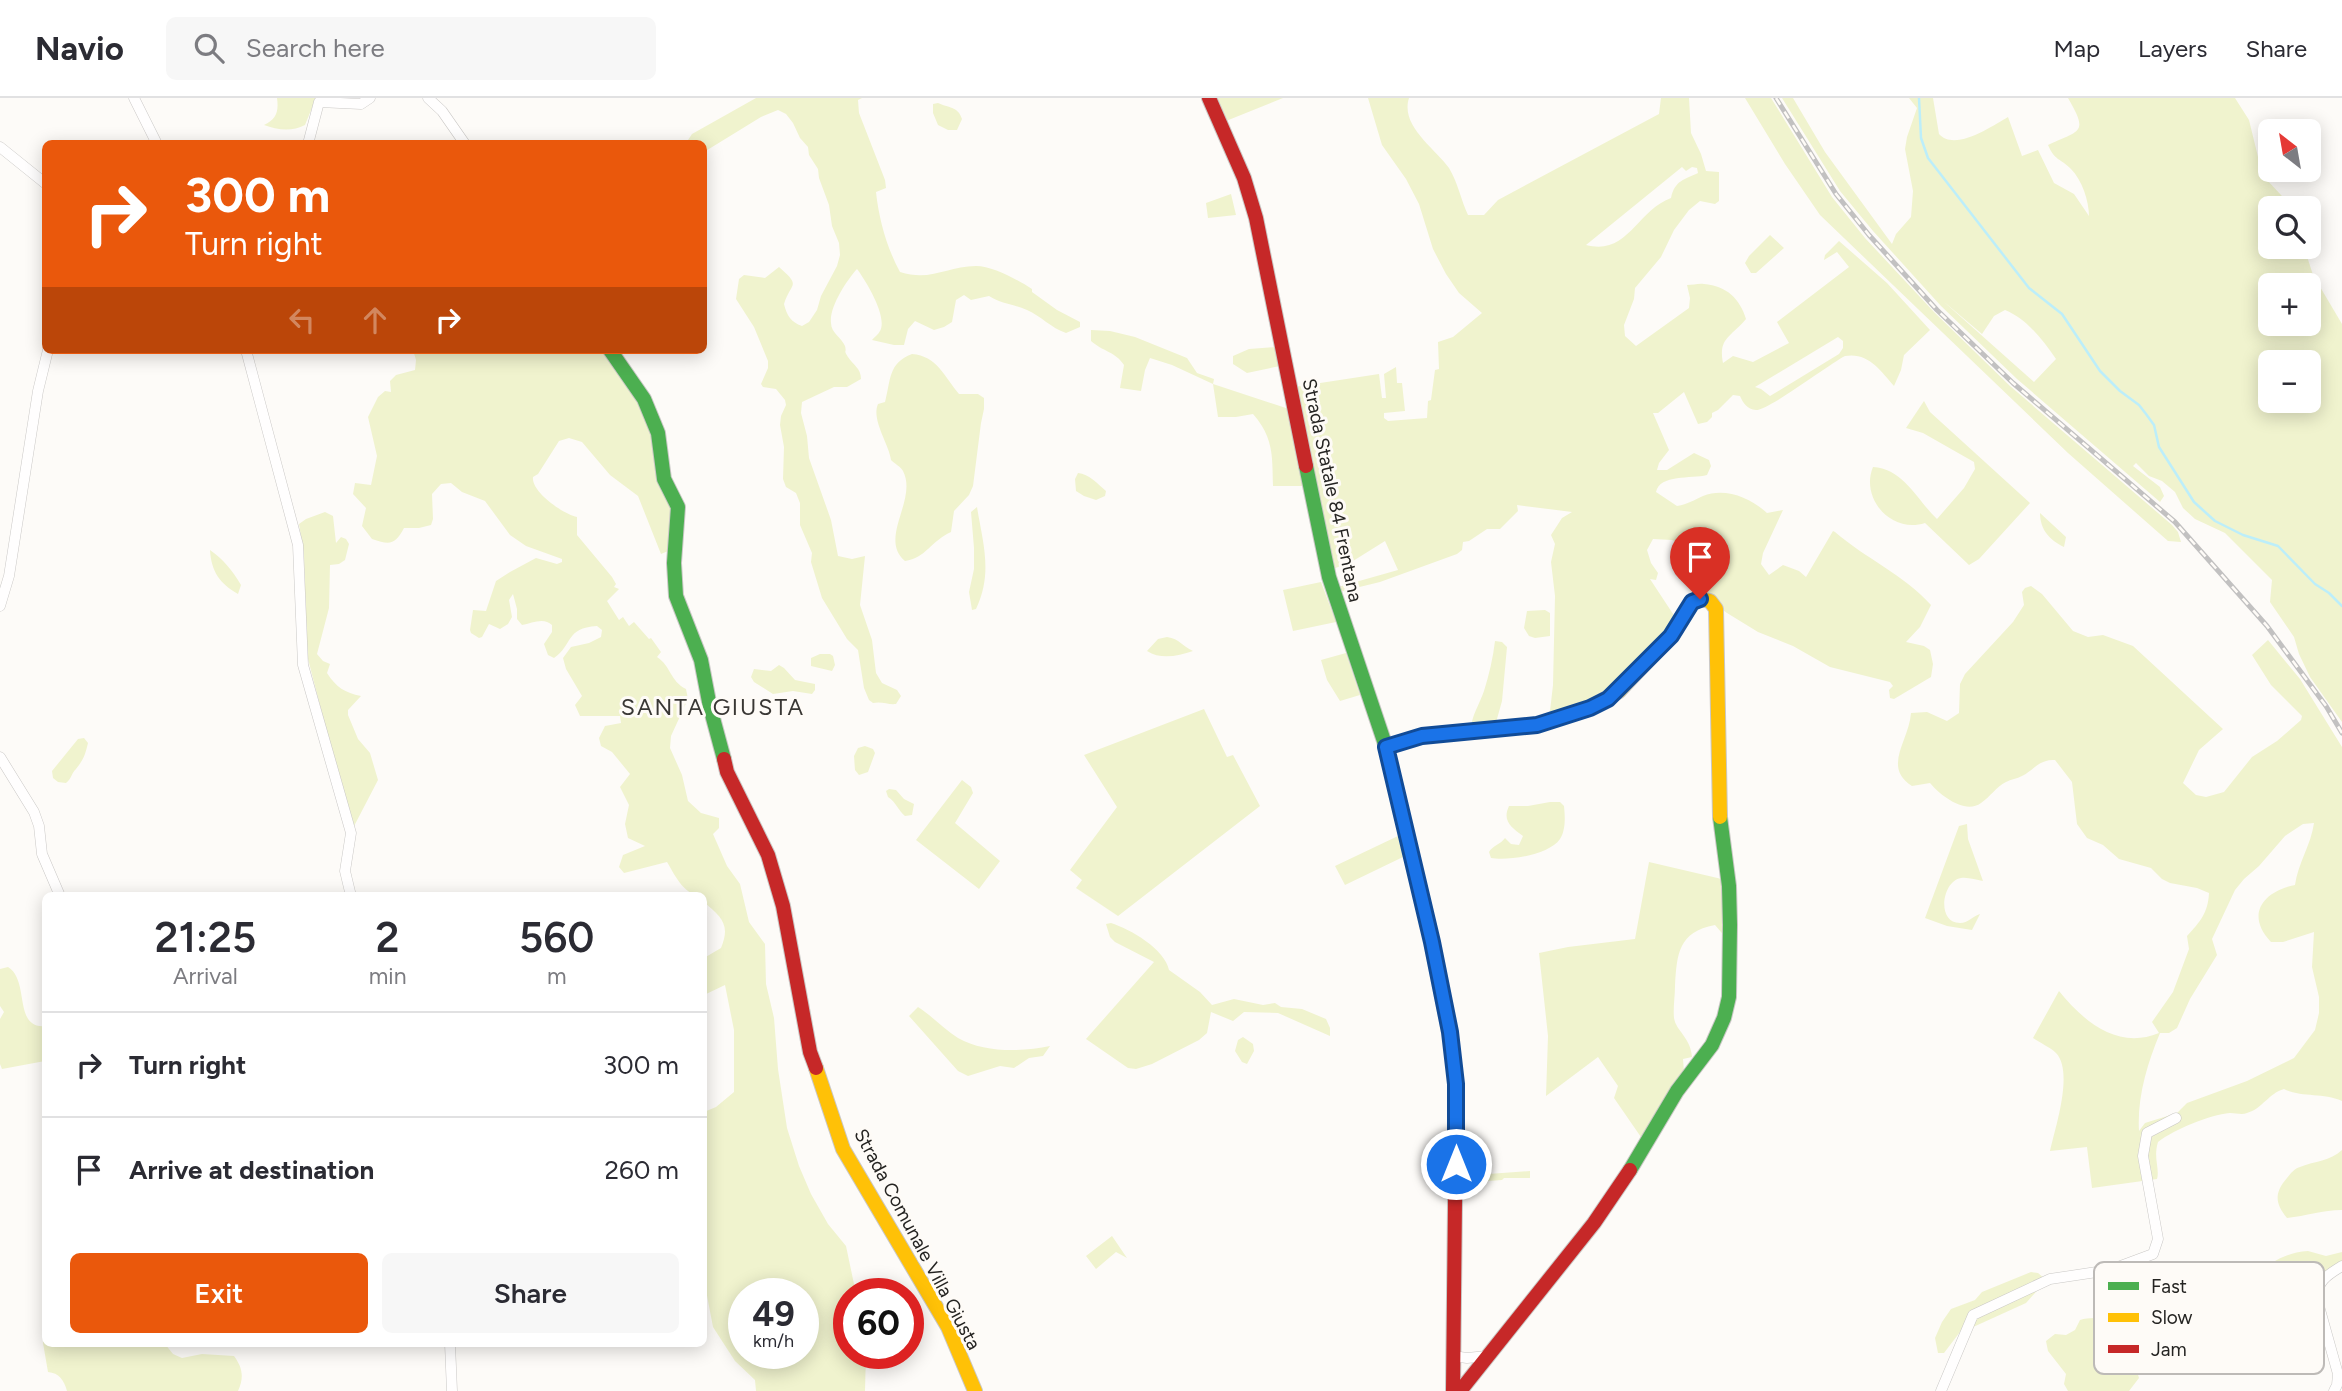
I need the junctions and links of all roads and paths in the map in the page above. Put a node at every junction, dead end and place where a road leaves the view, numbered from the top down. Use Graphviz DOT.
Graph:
graph roads {
  1 [pos="134,98"];
  2 [pos="370,98"];
  3 [pos="428,98"];
  4 [pos="1209,98"];
  5 [pos="318,100"];
  6 [pos="155,140"];
  7 [pos="309,140"];
  8 [pos="462,140"];
  9 [pos="0,147"];
  10 [pos="42,181"];
  11 [pos="47,354"];
  12 [pos="247,354"];
  13 [pos="613,354"];
  14 [pos="0,606"];
  15 [pos="1386,747"];
  16 [pos="0,757"];
  17 [pos="58,892"];
  18 [pos="350,892"];
  19 [pos="2176,1118"];
  20 [pos="2132,1262"];
  21 [pos="2342,1266"];
  22 [pos="2094,1272"];
  23 [pos="2324,1280"];
  24 [pos="2324,1323"];
  25 [pos="450,1347"];
  26 [pos="1453,1356"];
  27 [pos="1488,1356"];
  28 [pos="452,1391"];
  29 [pos="975,1391"];
  30 [pos="1453,1391"];
  31 [pos="1460,1391"];
  32 [pos="1941,1391"];
  33 [pos="2334,1391"];
  1 -- 6 [label="street"];
  2 -- 5 [label="street"];
  3 -- 8 [label="street"];
  4 -- 15 [label="street, Strada Statale 84 Frentana"];
  5 -- 7 [label="street"];
  9 -- 10 [label="street"];
  11 -- 14 [label="street"];
  12 -- 18 [label="street"];
  13 -- 29 [label="street, Strada Comunale Villa Giusta"];
  15 -- 26 [label="street, Strada Statale 84 Frentana"];
  15 -- 27 [label="street"];
  16 -- 17 [label="street"];
  19 -- 20 [label="street"];
  21 -- 23 [label="street"];
  22 -- 32 [label="street"];
  24 -- 33 [label="street"];
  25 -- 28 [label="street"];
  26 -- 27 [label="street"];
  26 -- 30 [label="street, Strada Statale 84 Frentana"];
  27 -- 31 [label="street"];
}
